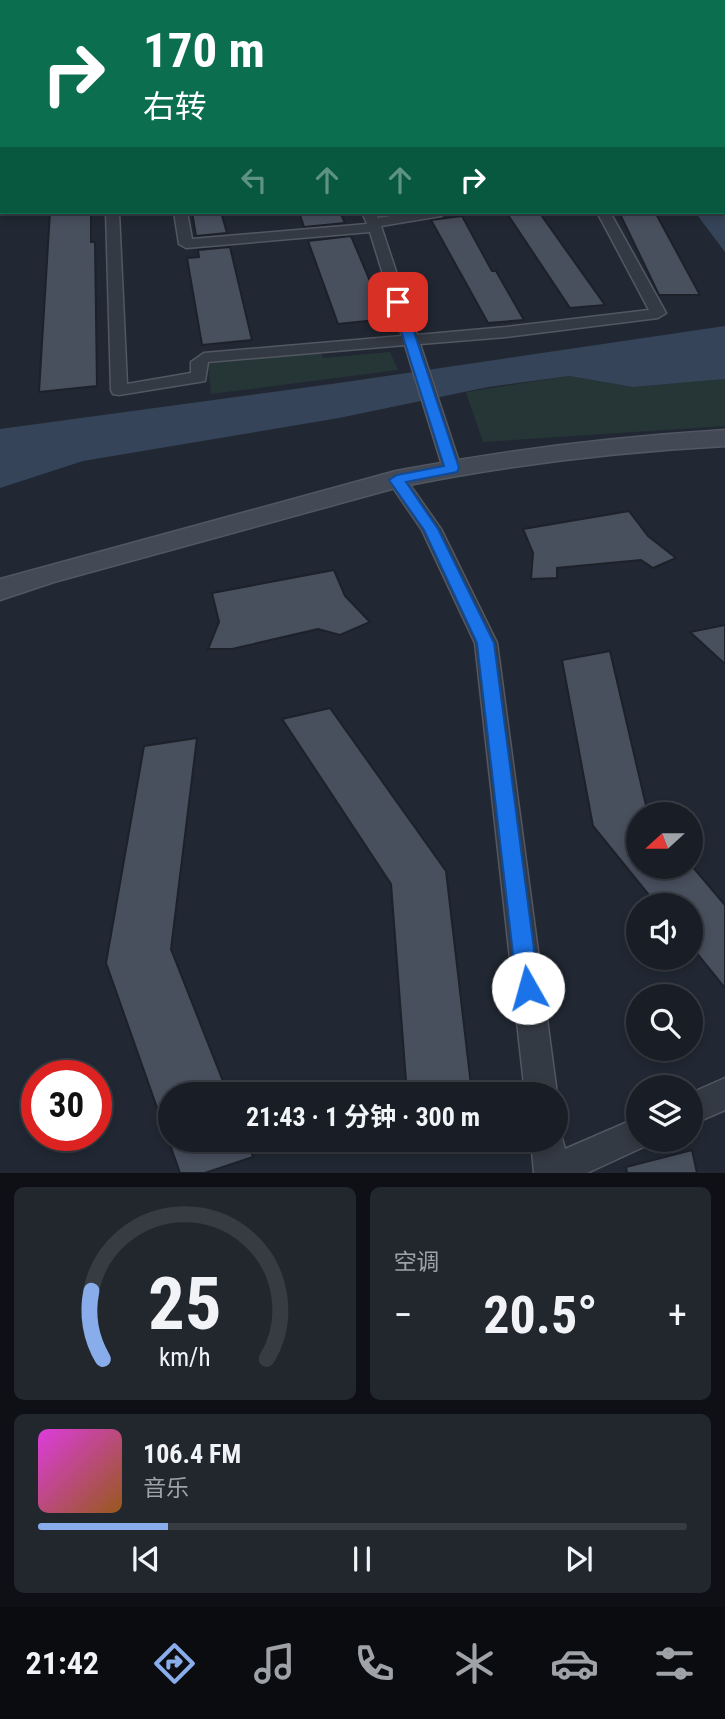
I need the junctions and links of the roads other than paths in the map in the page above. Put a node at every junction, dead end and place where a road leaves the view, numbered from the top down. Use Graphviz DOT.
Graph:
graph roads {
  1 [pos="112,214"];
  2 [pos="180,214"];
  3 [pos="424,214"];
  4 [pos="605,214"];
  5 [pos="372,220"];
  6 [pos="410,338"];
  7 [pos="725,438"];
  8 [pos="452,468"];
  9 [pos="397,480"];
  10 [pos="0,590"];
  11 [pos="540,1082"];
  12 [pos="725,1094"];
  13 [pos="703,1104"];
  14 [pos="626,1139"];
  15 [pos="549,1152"];
  16 [pos="551,1172"];
  1 -- 6 [label="street"];
  2 -- 5 [label="street"];
  3 -- 5 [label="street"];
  4 -- 6 [label="street"];
  5 -- 6 [label="street"];
  6 -- 8 [label="street"];
  7 -- 8 [label="street"];
  8 -- 9 [label="street"];
  9 -- 10 [label="street"];
  9 -- 11 [label="street"];
  12 -- 13 [label="street"];
  14 -- 16 [label="street"];
  15 -- 16 [label="street"];
}
